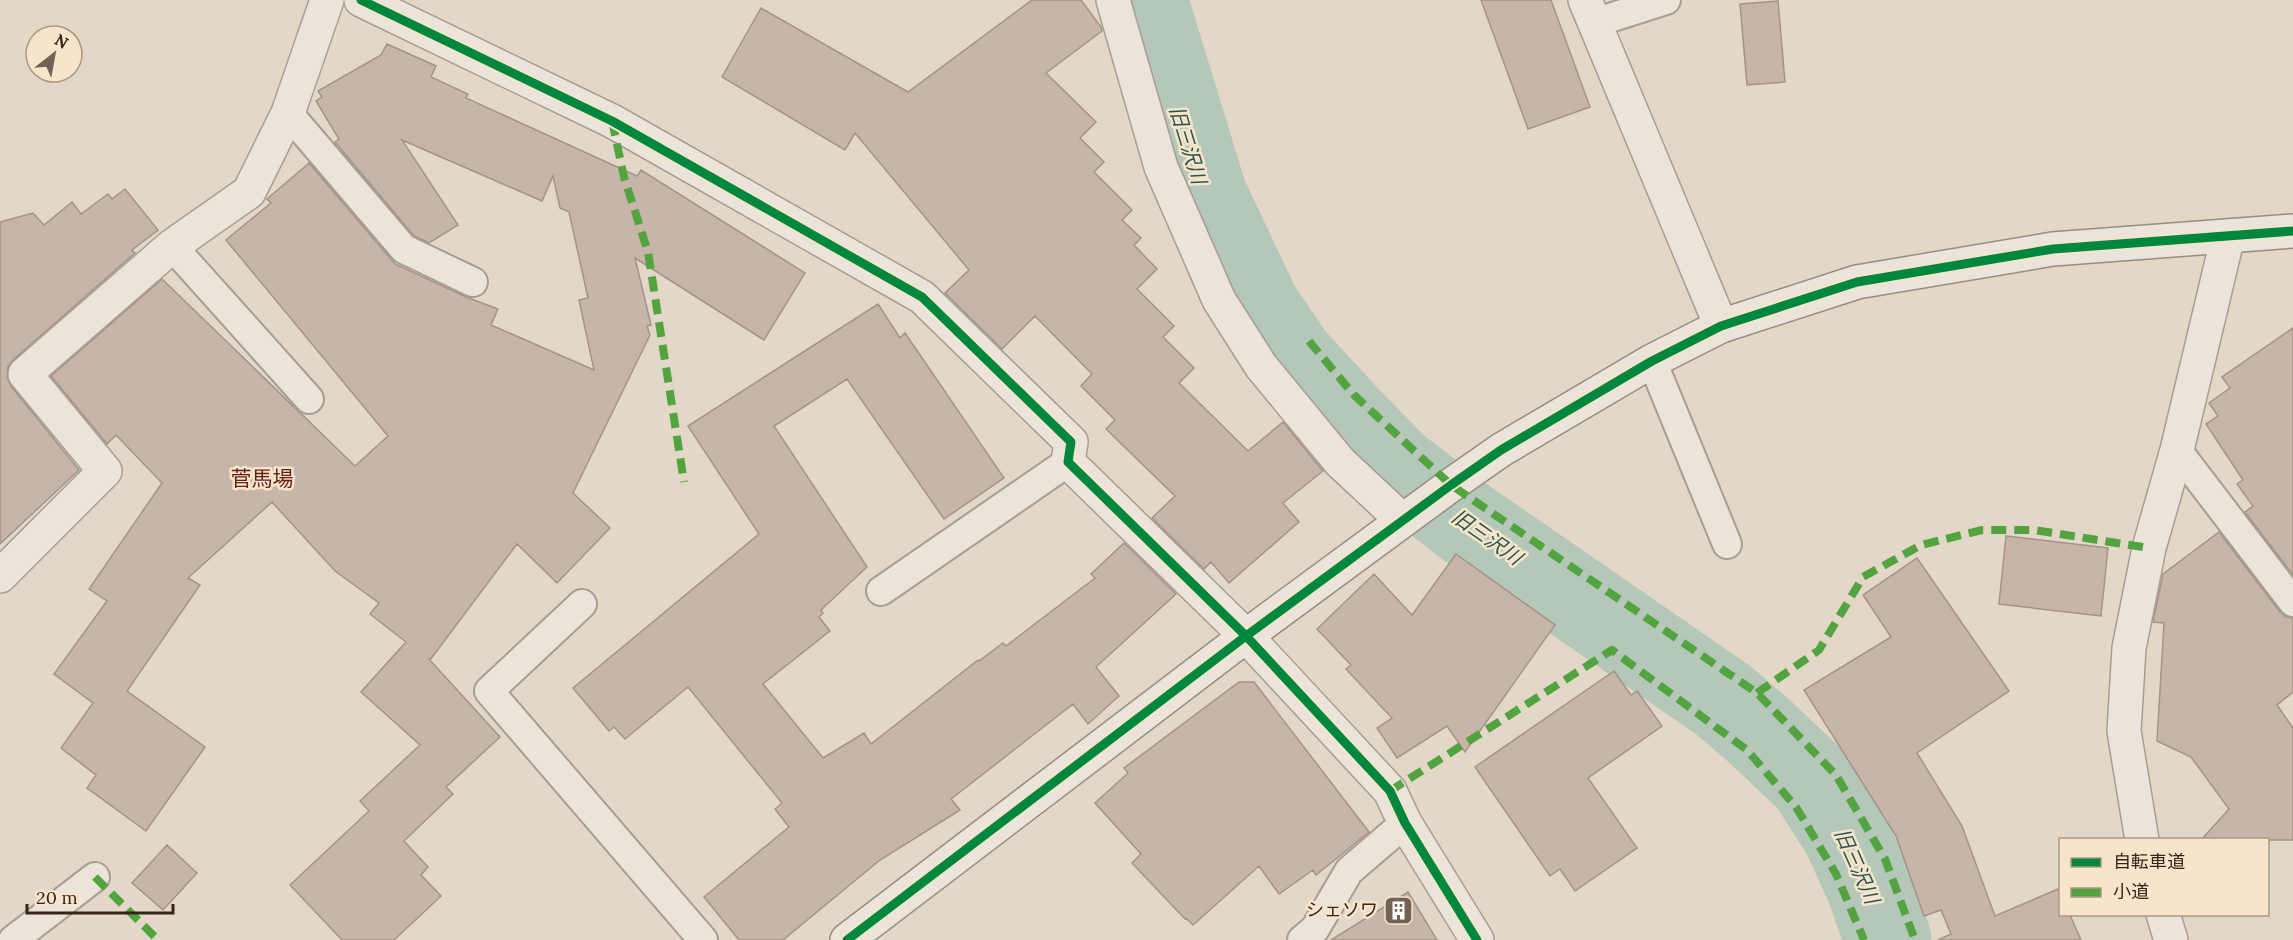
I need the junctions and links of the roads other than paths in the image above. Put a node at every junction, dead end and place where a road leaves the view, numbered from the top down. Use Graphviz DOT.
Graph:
graph roads {
  1 [pos="327,0"];
  2 [pos="361,0"];
  3 [pos="1113,0"];
  4 [pos="1666,0"];
  5 [pos="1589,12"];
  6 [pos="288,112"];
  7 [pos="2293,231"];
  8 [pos="2228,236"];
  9 [pos="172,246"];
  10 [pos="472,282"];
  11 [pos="1721,326"];
  12 [pos="1652,362"];
  13 [pos="309,399"];
  14 [pos="2177,450"];
  15 [pos="1068,462"];
  16 [pos="1402,520"];
  17 [pos="1727,544"];
  18 [pos="0,576"];
  19 [pos="880,591"];
  20 [pos="2293,602"];
  21 [pos="582,604"];
  22 [pos="1246,636"];
  23 [pos="1405,823"];
  24 [pos="2142,838"];
  25 [pos="95,877"];
  26 [pos="2163,916"];
  27 [pos="13,940"];
  28 [pos="703,940"];
  29 [pos="847,940"];
  30 [pos="1302,940"];
  31 [pos="1477,940"];
  32 [pos="2171,940"];
  1 -- 6 [label="street"];
  2 -- 15 [label="street"];
  3 -- 16 [label="street"];
  4 -- 5 [label="lane"];
  5 -- 11 [label="street"];
  6 -- 9 [label="street"];
  6 -- 10 [label="lane"];
  7 -- 8 [label="street"];
  8 -- 11 [label="street"];
  8 -- 14 [label="street"];
  9 -- 13 [label="lane"];
  9 -- 18 [label="street"];
  11 -- 12 [label="street"];
  12 -- 16 [label="street"];
  12 -- 17 [label="lane"];
  14 -- 20 [label="lane"];
  14 -- 24 [label="street"];
  15 -- 19 [label="lane"];
  15 -- 22 [label="street"];
  16 -- 22 [label="street"];
  21 -- 28 [label="lane"];
  22 -- 23 [label="street"];
  22 -- 29 [label="street"];
  23 -- 30 [label="lane"];
  23 -- 31 [label="street"];
  25 -- 27 [label="lane"];
  26 -- 32 [label="street"];
}
